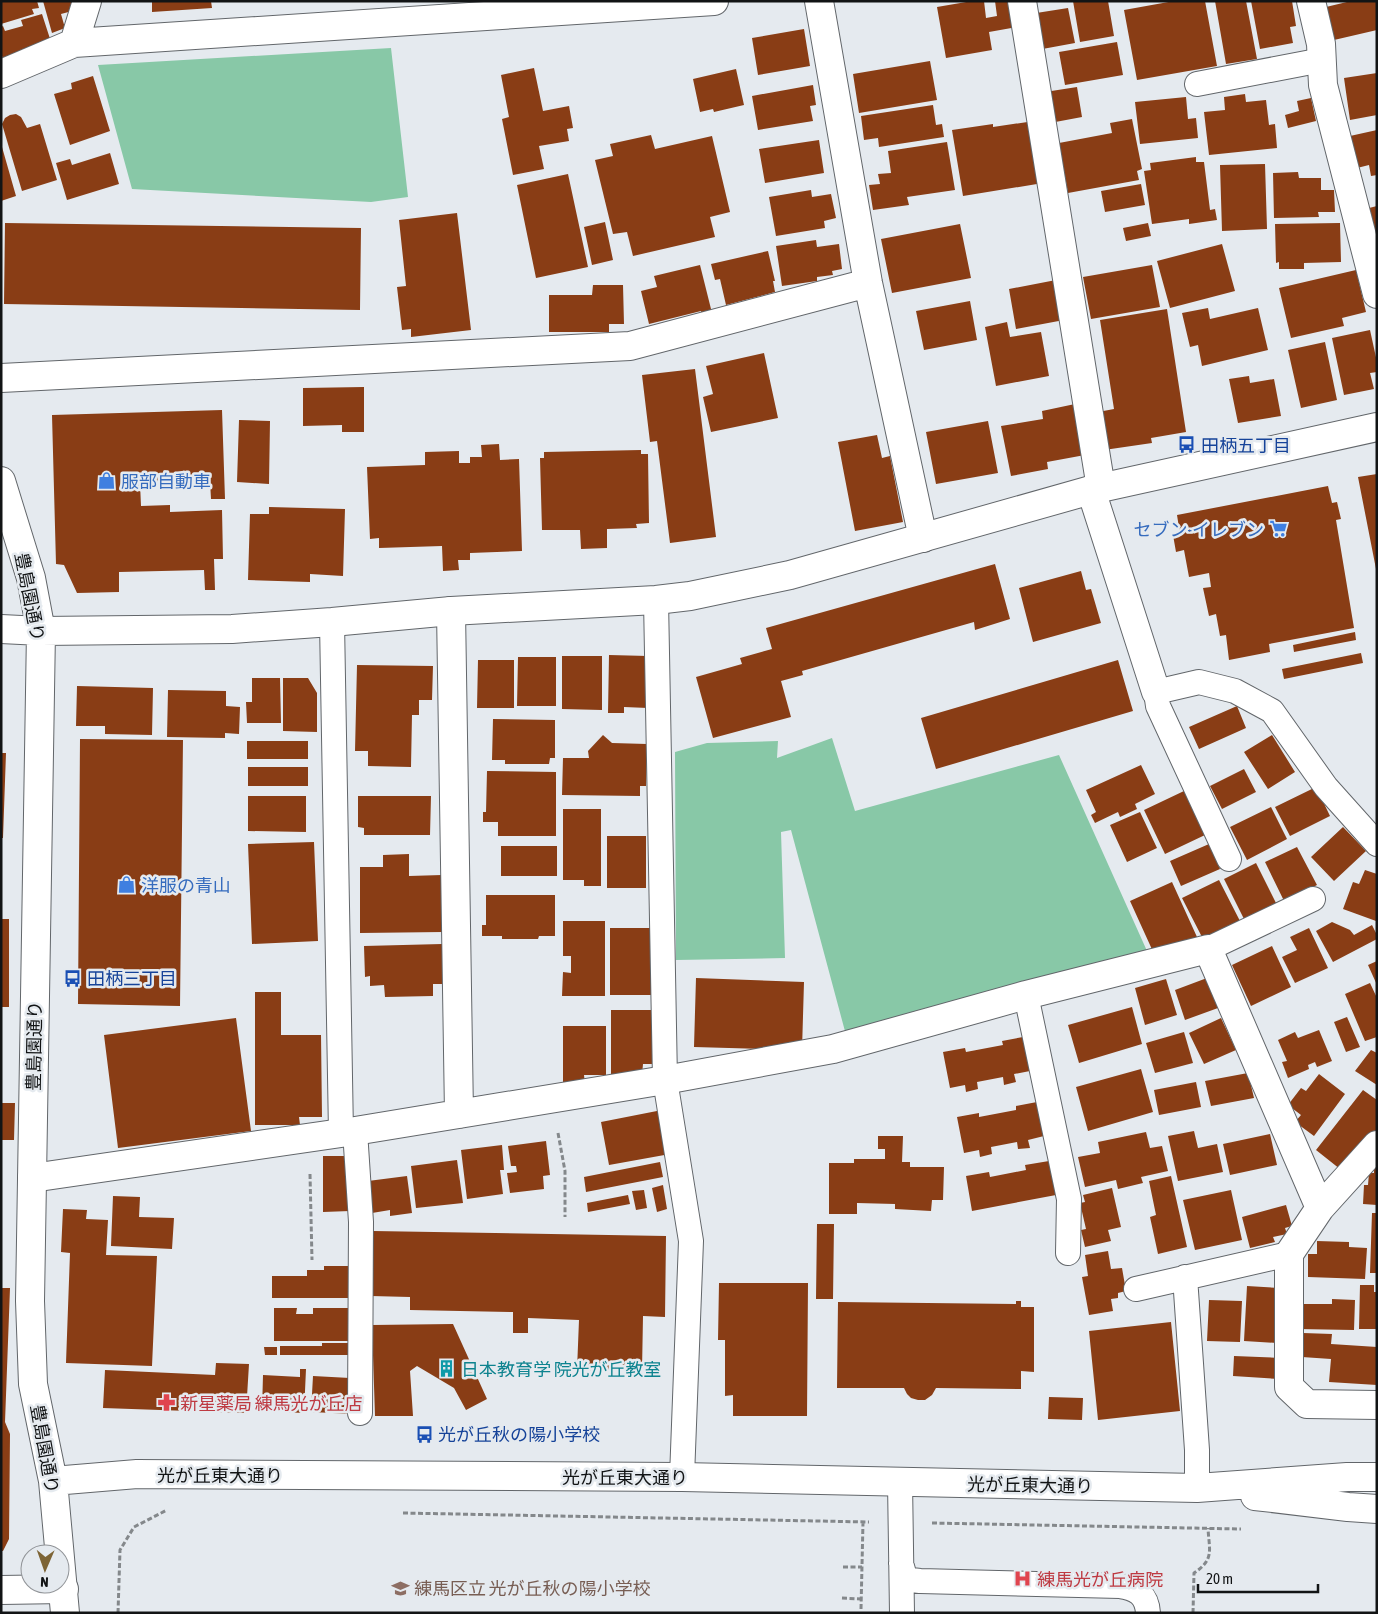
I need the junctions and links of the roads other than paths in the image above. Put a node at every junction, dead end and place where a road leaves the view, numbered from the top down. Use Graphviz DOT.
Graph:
graph roads {
  1 [pos="87,1"];
  2 [pos="714,1"];
  3 [pos="820,1"];
  4 [pos="1022,1"];
  5 [pos="1312,1"];
  6 [pos="74,43"];
  7 [pos="1322,60"];
  8 [pos="1,74"];
  9 [pos="1197,84"];
  10 [pos="868,283"];
  11 [pos="1377,294"];
  12 [pos="1,378"];
  13 [pos="1377,427"];
  14 [pos="1,481"];
  15 [pos="1096,489"];
  16 [pos="923,538"];
  17 [pos="656,600"];
  18 [pos="451,611"];
  19 [pos="332,622"];
  20 [pos="1,629"];
  21 [pos="41,631"];
  22 [pos="1156,692"];
  23 [pos="1377,844"];
  24 [pos="1229,859"];
  25 [pos="1313,899"];
  26 [pos="1208,949"];
  27 [pos="1026,995"];
  28 [pos="665,1080"];
  29 [pos="459,1114"];
  30 [pos="348,1132"];
  31 [pos="1377,1145"];
  32 [pos="32,1178"];
  33 [pos="1320,1208"];
  34 [pos="1068,1253"];
  35 [pos="1289,1254"];
  36 [pos="1185,1277"];
  37 [pos="1136,1289"];
  38 [pos="1377,1405"];
  39 [pos="360,1413"];
  40 [pos="682,1477"];
  41 [pos="1377,1477"];
  42 [pos="53,1481"];
  43 [pos="900,1482"];
  44 [pos="1197,1488"];
  45 [pos="1377,1509"];
  46 [pos="901,1563"];
  47 [pos="920,1581"];
  48 [pos="1,1590"];
  49 [pos="64,1601"];
  50 [pos="902,1608"];
  51 [pos="1148,1613"];
  1 -- 6 [label="street"];
  2 -- 6 [label="street"];
  3 -- 10 [label="street"];
  4 -- 15 [label="street"];
  5 -- 7 [label="street"];
  6 -- 8 [label="street"];
  7 -- 9 [label="lane"];
  7 -- 11 [label="street"];
  10 -- 12 [label="street"];
  10 -- 16 [label="street"];
  13 -- 15 [label="street"];
  14 -- 21 [label="street, 豊島園通り"];
  15 -- 16 [label="street"];
  15 -- 22 [label="street"];
  16 -- 17 [label="street"];
  17 -- 18 [label="street"];
  17 -- 28 [label="lane"];
  18 -- 19 [label="street"];
  18 -- 29 [label="street"];
  19 -- 21 [label="street"];
  19 -- 30 [label="lane"];
  20 -- 21 [label="street"];
  21 -- 32 [label="street, 豊島園通り"];
  22 -- 23 [label="lane"];
  22 -- 24 [label="lane"];
  25 -- 26 [label="lane"];
  26 -- 27 [label="street"];
  26 -- 33 [label="street"];
  27 -- 28 [label="street"];
  27 -- 34 [label="lane"];
  28 -- 29 [label="street"];
  28 -- 40 [label="lane"];
  29 -- 30 [label="street"];
  30 -- 32 [label="street"];
  30 -- 39 [label="lane"];
  31 -- 33 [label="street"];
  32 -- 42 [label="street, 豊島園通り"];
  33 -- 35 [label="street"];
  35 -- 36 [label="lane"];
  35 -- 38 [label="street"];
  36 -- 37 [label="lane"];
  36 -- 44 [label="lane"];
  40 -- 42 [label="street, 光が丘東大通り"];
  40 -- 43 [label="street, 光が丘東大通り"];
  41 -- 44 [label="street, 光が丘東大通り"];
  42 -- 49 [label="street, 豊島園通り"];
  43 -- 44 [label="street, 光が丘東大通り"];
  43 -- 46 [label="lane"];
  44 -- 45 [label="street, 光が丘東大通り"];
  46 -- 47 [label="lane"];
  46 -- 50 [label="lane"];
  47 -- 50 [label="lane"];
  47 -- 51 [label="lane"];
  48 -- 49 [label="street"];
}
